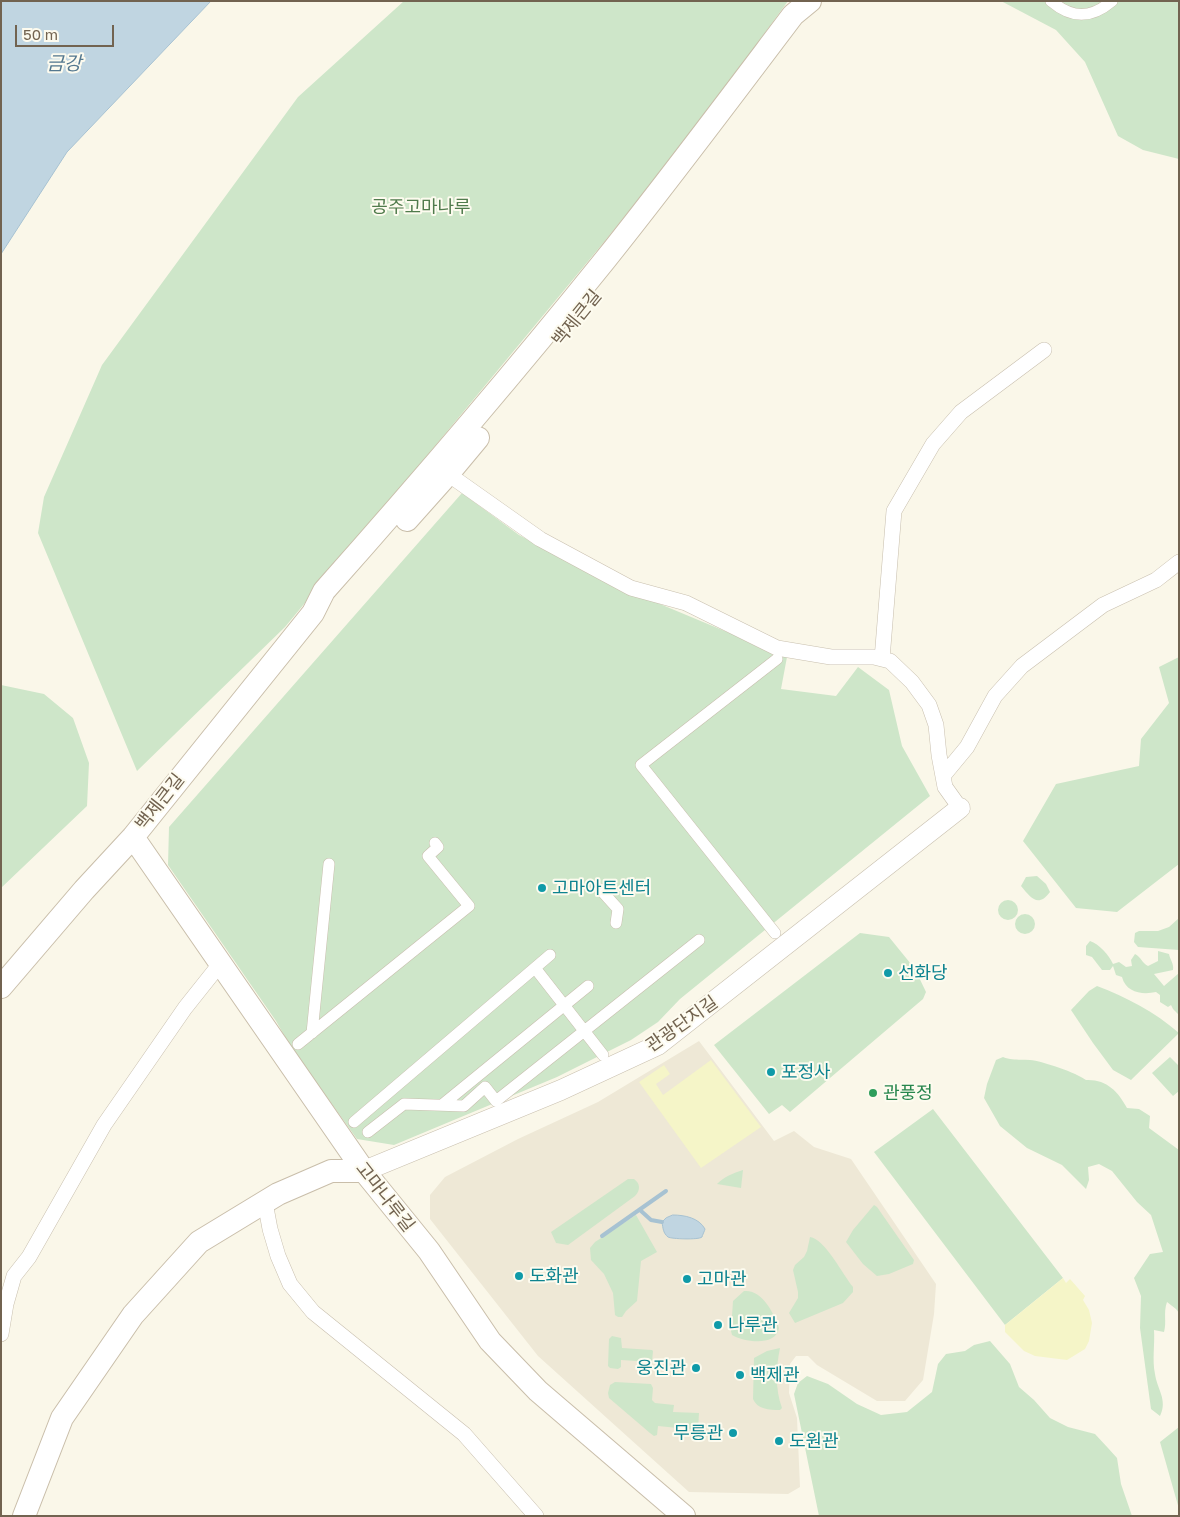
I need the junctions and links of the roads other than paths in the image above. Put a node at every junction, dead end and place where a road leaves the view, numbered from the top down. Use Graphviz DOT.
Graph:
graph roads {
  1 [pos="810,1"];
  2 [pos="818,1"];
  3 [pos="1050,1"];
  4 [pos="1112,1"];
  5 [pos="1044,350"];
  6 [pos="448,474"];
  7 [pos="1179,562"];
  8 [pos="313,613"];
  9 [pos="777,659"];
  10 [pos="882,659"];
  11 [pos="943,776"];
  12 [pos="960,808"];
  13 [pos="133,836"];
  14 [pos="435,843"];
  15 [pos="329,864"];
  16 [pos="600,889"];
  17 [pos="616,923"];
  18 [pos="775,933"];
  19 [pos="699,940"];
  20 [pos="550,955"];
  21 [pos="220,964"];
  22 [pos="535,968"];
  23 [pos="588,986"];
  24 [pos="1,987"];
  25 [pos="564,1005"];
  26 [pos="584,1031"];
  27 [pos="312,1033"];
  28 [pos="298,1044"];
  29 [pos="603,1055"];
  30 [pos="442,1105"];
  31 [pos="354,1122"];
  32 [pos="368,1132"];
  33 [pos="364,1172"];
  34 [pos="265,1202"];
  35 [pos="1,1334"];
  36 [pos="24,1516"];
  37 [pos="536,1516"];
  38 [pos="684,1516"];
  1 -- 8 [label="main road, 백제큰길"];
  2 -- 6 [label="main road, 백제큰길"];
  3 -- 4 [label="street"];
  5 -- 10 [label="street"];
  6 -- 8 [label="main road, 백제큰길"];
  6 -- 10 [label="street"];
  7 -- 11 [label="street"];
  8 -- 13 [label="main road, 백제큰길"];
  9 -- 18 [label="street"];
  10 -- 11 [label="street"];
  11 -- 12 [label="street"];
  12 -- 33 [label="street, 관광단지길"];
  13 -- 21 [label="main road, 고마나루길"];
  13 -- 24 [label="main road, 백제큰길"];
  14 -- 27 [label="street"];
  15 -- 27 [label="street"];
  16 -- 17 [label="street"];
  19 -- 26 [label="street"];
  20 -- 22 [label="street"];
  21 -- 33 [label="main road, 고마나루길"];
  21 -- 35 [label="street"];
  22 -- 25 [label="street"];
  22 -- 31 [label="street"];
  23 -- 25 [label="street"];
  25 -- 26 [label="street"];
  25 -- 30 [label="street"];
  26 -- 29 [label="street"];
  26 -- 30 [label="street"];
  27 -- 28 [label="street"];
  30 -- 32 [label="street"];
  33 -- 34 [label="main road"];
  33 -- 38 [label="main road, 고마나루길"];
  34 -- 36 [label="main road"];
  34 -- 37 [label="street"];
}
